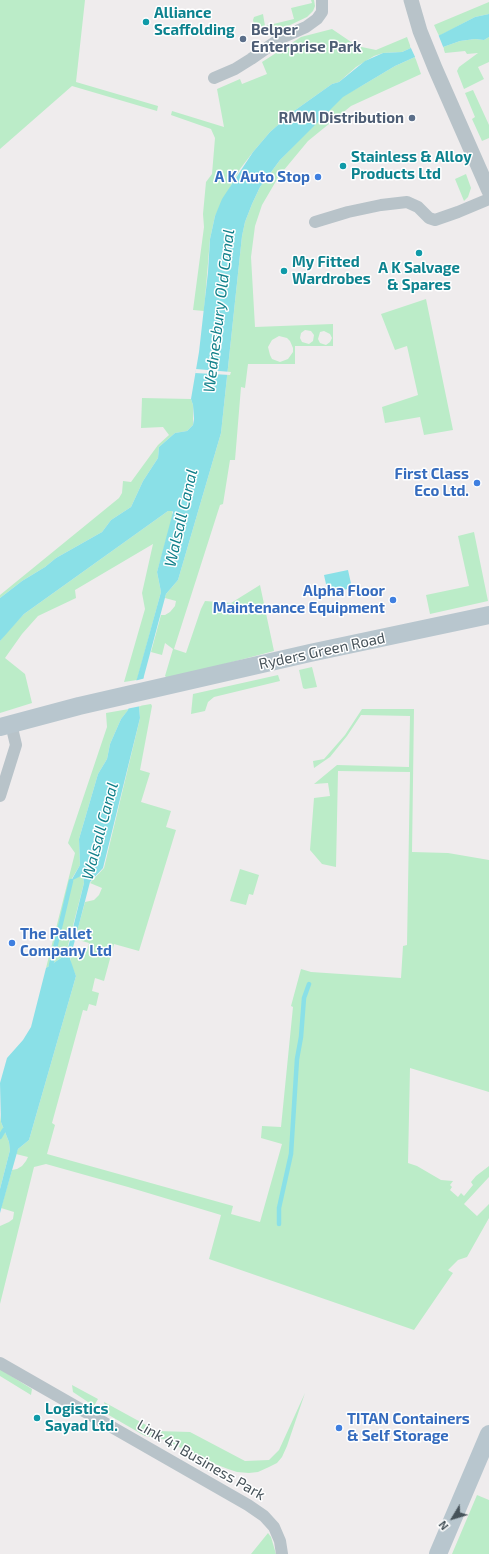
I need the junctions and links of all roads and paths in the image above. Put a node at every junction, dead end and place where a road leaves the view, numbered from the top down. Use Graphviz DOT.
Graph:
graph roads {
  1 [pos="322,0"];
  2 [pos="410,0"];
  3 [pos="214,78"];
  4 [pos="489,192"];
  5 [pos="489,199"];
  6 [pos="315,222"];
  7 [pos="489,615"];
  8 [pos="5,725"];
  9 [pos="0,796"];
  10 [pos="0,1363"];
  11 [pos="489,1434"];
  12 [pos="282,1554"];
  13 [pos="438,1554"];
  1 -- 3 [label="street"];
  2 -- 4 [label="street"];
  5 -- 6 [label="street"];
  7 -- 8 [label="main road, Ryders Green Road"];
  8 -- 9 [label="street"];
  10 -- 12 [label="street, Link 41 Business Park"];
  11 -- 13 [label="main road"];
}
